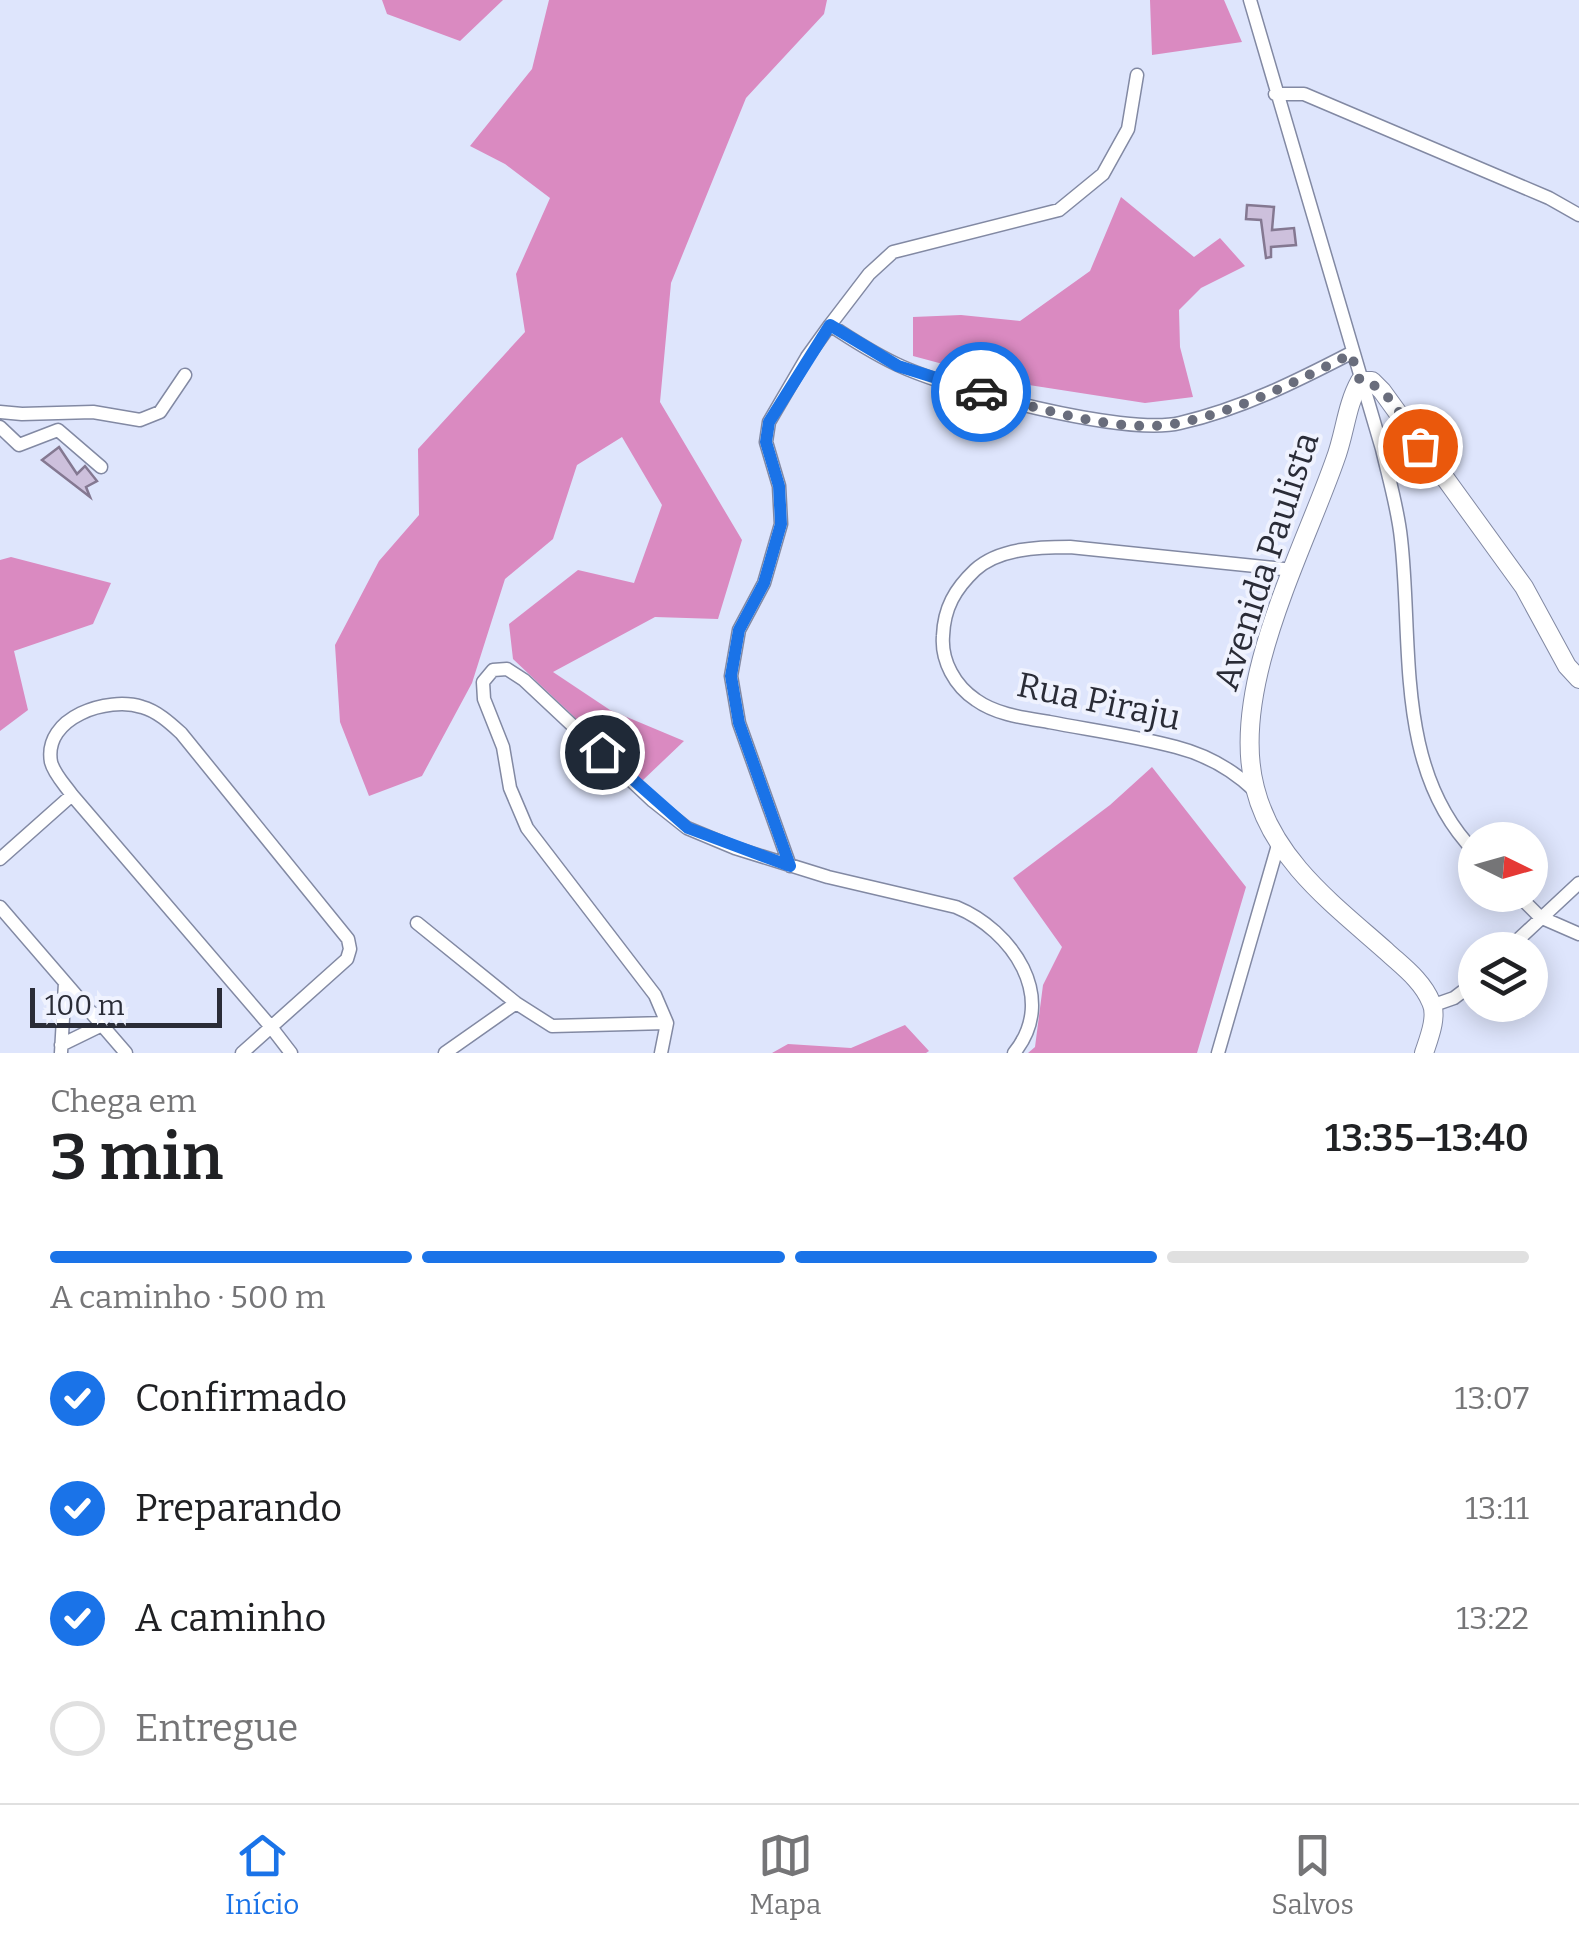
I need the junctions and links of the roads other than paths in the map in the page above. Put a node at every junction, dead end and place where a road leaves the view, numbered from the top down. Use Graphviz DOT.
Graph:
graph roads {
  1 [pos="1250,0"];
  2 [pos="1137,75"];
  3 [pos="1275,94"];
  4 [pos="1579,215"];
  5 [pos="830,325"];
  6 [pos="1351,354"];
  7 [pos="185,375"];
  8 [pos="1360,381"];
  9 [pos="0,412"];
  10 [pos="0,427"];
  11 [pos="101,468"];
  12 [pos="1293,570"];
  13 [pos="1579,679"];
  14 [pos="1255,791"];
  15 [pos="72,795"];
  16 [pos="1458,834"];
  17 [pos="1278,845"];
  18 [pos="0,859"];
  19 [pos="790,866"];
  20 [pos="1579,883"];
  21 [pos="0,908"];
  22 [pos="1535,912"];
  23 [pos="1540,917"];
  24 [pos="417,922"];
  25 [pos="1525,932"];
  26 [pos="1579,934"];
  27 [pos="65,983"];
  28 [pos="1458,995"];
  29 [pos="516,1003"];
  30 [pos="1434,1005"];
  31 [pos="667,1023"];
  32 [pos="102,1026"];
  33 [pos="271,1027"];
  34 [pos="61,1049"];
  35 [pos="126,1053"];
  36 [pos="242,1053"];
  37 [pos="291,1053"];
  38 [pos="445,1053"];
  39 [pos="662,1053"];
  40 [pos="1014,1053"];
  41 [pos="1218,1053"];
  42 [pos="1424,1053"];
  1 -- 3 [label="street"];
  2 -- 5 [label="street"];
  3 -- 4 [label="street"];
  3 -- 6 [label="street"];
  5 -- 6 [label="street"];
  5 -- 19 [label="street"];
  6 -- 8 [label="street"];
  7 -- 9 [label="street"];
  8 -- 12 [label="street, Avenida Paulista"];
  8 -- 13 [label="street"];
  8 -- 16 [label="street"];
  10 -- 11 [label="street"];
  12 -- 14 [label="street, Avenida Paulista"];
  12 -- 14 [label="street, Rua Piraju"];
  14 -- 17 [label="street, Avenida Paulista"];
  15 -- 18 [label="street"];
  15 -- 33 [label="street"];
  15 -- 33 [label="street"];
  17 -- 30 [label="street, Avenida Paulista"];
  17 -- 41 [label="street"];
  19 -- 31 [label="street"];
  19 -- 40 [label="street"];
  20 -- 23 [label="street"];
  21 -- 27 [label="street"];
  22 -- 23 [label="street"];
  23 -- 25 [label="street"];
  23 -- 26 [label="street"];
  24 -- 29 [label="street"];
  27 -- 32 [label="street"];
  27 -- 34 [label="street"];
  28 -- 30 [label="street"];
  29 -- 31 [label="street"];
  29 -- 38 [label="street"];
  30 -- 42 [label="street"];
  31 -- 39 [label="street"];
  32 -- 34 [label="street"];
  32 -- 35 [label="street"];
  33 -- 36 [label="street"];
  33 -- 37 [label="street"];
}
